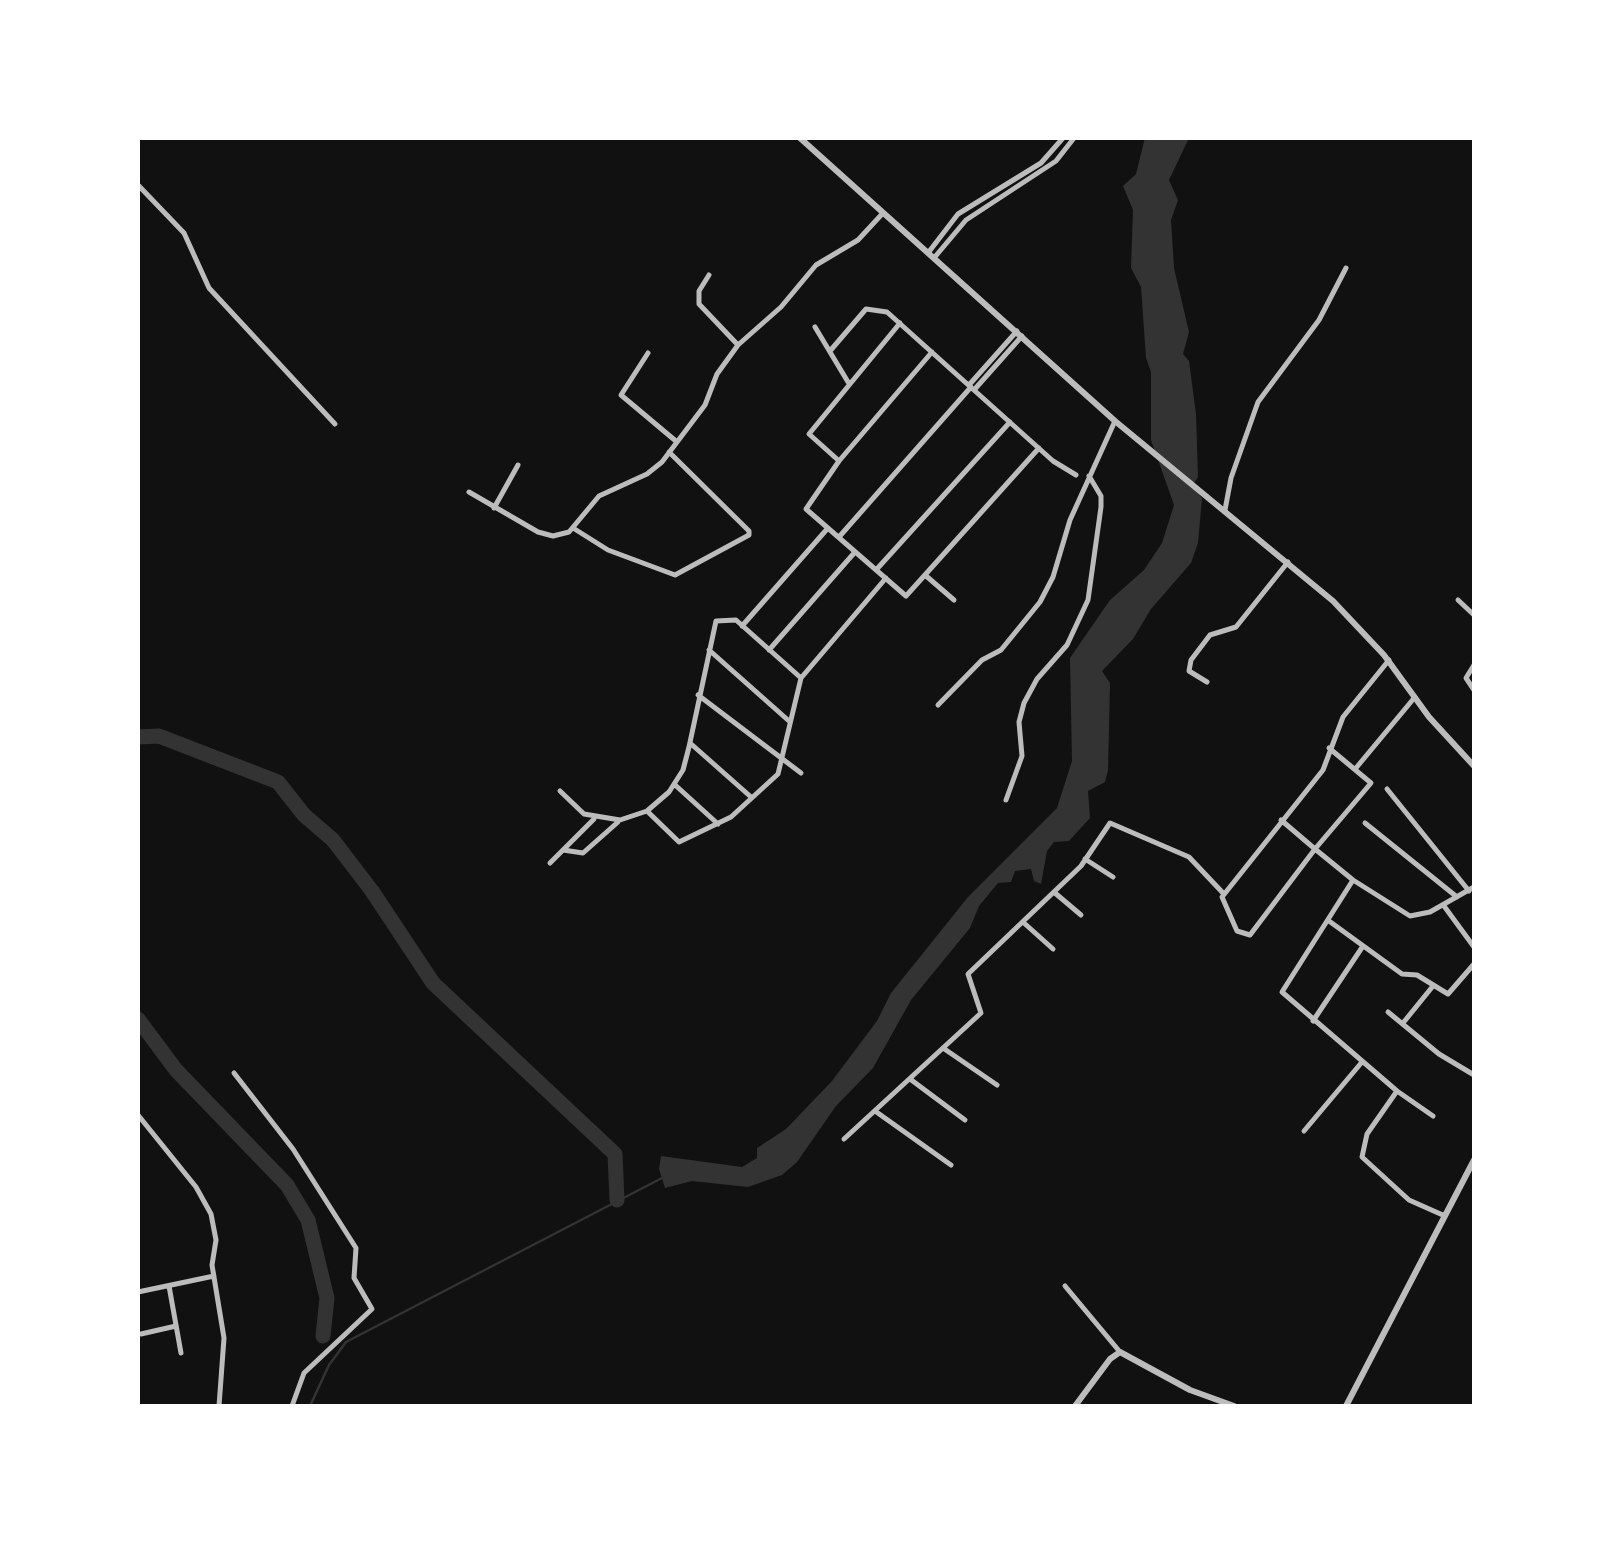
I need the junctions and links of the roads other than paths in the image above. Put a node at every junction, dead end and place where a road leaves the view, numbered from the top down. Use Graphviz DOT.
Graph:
graph roads {
  1 [pos="800,138"];
  2 [pos="1063,138"];
  3 [pos="1074,138"];
  4 [pos="138,185"];
  5 [pos="883,213"];
  6 [pos="931,255"];
  7 [pos="1346,268"];
  8 [pos="708,275"];
  9 [pos="900,323"];
  10 [pos="816,327"];
  11 [pos="1019,334"];
  12 [pos="738,344"];
  13 [pos="830,351"];
  14 [pos="932,352"];
  15 [pos="648,353"];
  16 [pos="848,382"];
  17 [pos="971,387"];
  18 [pos="1010,422"];
  19 [pos="1115,422"];
  20 [pos="334,424"];
  21 [pos="677,442"];
  22 [pos="1039,448"];
  23 [pos="669,452"];
  24 [pos="839,460"];
  25 [pos="518,466"];
  26 [pos="1076,475"];
  27 [pos="1089,476"];
  28 [pos="469,492"];
  29 [pos="494,508"];
  30 [pos="1225,510"];
  31 [pos="573,528"];
  32 [pos="828,528"];
  33 [pos="839,538"];
  34 [pos="855,552"];
  35 [pos="1288,562"];
  36 [pos="876,570"];
  37 [pos="926,574"];
  38 [pos="886,578"];
  39 [pos="954,600"];
  40 [pos="1458,600"];
  41 [pos="1474,604"];
  42 [pos="1472,613"];
  43 [pos="742,626"];
  44 [pos="708,650"];
  45 [pos="769,650"];
  46 [pos="1388,660"];
  47 [pos="1474,666"];
  48 [pos="801,678"];
  49 [pos="1207,682"];
  50 [pos="1474,690"];
  51 [pos="698,694"];
  52 [pos="1415,697"];
  53 [pos="938,706"];
  54 [pos="789,721"];
  55 [pos="690,743"];
  56 [pos="1329,748"];
  57 [pos="783,763"];
  58 [pos="1474,763"];
  59 [pos="1356,768"];
  60 [pos="801,773"];
  61 [pos="674,784"];
  62 [pos="1387,789"];
  63 [pos="560,791"];
  64 [pos="751,797"];
  65 [pos="1006,800"];
  66 [pos="647,811"];
  67 [pos="595,818"];
  68 [pos="620,820"];
  69 [pos="1281,820"];
  70 [pos="1365,823"];
  71 [pos="718,824"];
  72 [pos="1315,849"];
  73 [pos="563,850"];
  74 [pos="1085,860"];
  75 [pos="550,863"];
  76 [pos="1114,877"];
  77 [pos="1354,880"];
  78 [pos="1472,889"];
  79 [pos="1055,893"];
  80 [pos="1222,893"];
  81 [pos="1457,897"];
  82 [pos="1444,906"];
  83 [pos="1081,915"];
  84 [pos="1330,921"];
  85 [pos="1024,923"];
  86 [pos="1363,946"];
  87 [pos="1474,947"];
  88 [pos="1053,949"];
  89 [pos="1474,964"];
  90 [pos="1434,986"];
  91 [pos="1388,1012"];
  92 [pos="1313,1022"];
  93 [pos="1403,1023"];
  94 [pos="944,1048"];
  95 [pos="1362,1062"];
  96 [pos="234,1073"];
  97 [pos="1474,1076"];
  98 [pos="910,1079"];
  99 [pos="997,1085"];
  100 [pos="1396,1091"];
  101 [pos="875,1111"];
  102 [pos="138,1115"];
  103 [pos="1434,1116"];
  104 [pos="965,1120"];
  105 [pos="1304,1131"];
  106 [pos="844,1139"];
  107 [pos="1474,1160"];
  108 [pos="951,1164"];
  109 [pos="1445,1216"];
  110 [pos="214,1276"];
  111 [pos="169,1286"];
  112 [pos="1065,1286"];
  113 [pos="138,1292"];
  114 [pos="176,1326"];
  115 [pos="141,1334"];
  116 [pos="181,1352"];
  117 [pos="1120,1352"];
  118 [pos="219,1406"];
  119 [pos="292,1406"];
  120 [pos="1074,1406"];
  121 [pos="1234,1406"];
  122 [pos="1346,1406"];
  1 -- 5 [label="street"];
  2 -- 6 [label="street"];
  3 -- 6 [label="street"];
  4 -- 20 [label="street"];
  5 -- 6 [label="street"];
  5 -- 12 [label="street"];
  6 -- 11 [label="street"];
  7 -- 30 [label="street"];
  8 -- 12 [label="street"];
  9 -- 13 [label="street"];
  9 -- 14 [label="street"];
  9 -- 16 [label="street"];
  10 -- 13 [label="street"];
  11 -- 17 [label="street"];
  11 -- 19 [label="street"];
  12 -- 21 [label="street"];
  13 -- 16 [label="street"];
  14 -- 17 [label="street"];
  14 -- 24 [label="street"];
  15 -- 21 [label="street"];
  16 -- 24 [label="street"];
  17 -- 18 [label="street"];
  17 -- 33 [label="street"];
  18 -- 22 [label="street"];
  18 -- 36 [label="street"];
  19 -- 27 [label="street"];
  19 -- 30 [label="street"];
  21 -- 23 [label="street"];
  22 -- 26 [label="street"];
  22 -- 37 [label="street"];
  23 -- 31 [label="street"];
  23 -- 31 [label="street"];
  24 -- 32 [label="street"];
  25 -- 29 [label="street"];
  27 -- 53 [label="street"];
  27 -- 65 [label="street"];
  28 -- 29 [label="street"];
  29 -- 31 [label="street"];
  30 -- 35 [label="street"];
  32 -- 33 [label="street"];
  32 -- 43 [label="street"];
  33 -- 34 [label="street"];
  34 -- 36 [label="street"];
  34 -- 45 [label="street"];
  35 -- 46 [label="street"];
  35 -- 49 [label="street"];
  36 -- 38 [label="street"];
  37 -- 38 [label="street"];
  37 -- 39 [label="street"];
  38 -- 48 [label="street"];
  40 -- 42 [label="street"];
  41 -- 42 [label="street"];
  43 -- 44 [label="street"];
  43 -- 45 [label="street"];
  44 -- 51 [label="street"];
  44 -- 54 [label="street"];
  45 -- 48 [label="street"];
  46 -- 52 [label="street"];
  46 -- 56 [label="street"];
  47 -- 50 [label="street"];
  48 -- 54 [label="street"];
  51 -- 55 [label="street"];
  51 -- 57 [label="street"];
  52 -- 58 [label="street"];
  52 -- 59 [label="street"];
  54 -- 57 [label="street"];
  55 -- 61 [label="street"];
  55 -- 64 [label="street"];
  56 -- 59 [label="street"];
  56 -- 69 [label="street"];
  57 -- 60 [label="street"];
  57 -- 64 [label="street"];
  59 -- 72 [label="street"];
  61 -- 66 [label="street"];
  61 -- 71 [label="street"];
  62 -- 78 [label="street"];
  63 -- 67 [label="street"];
  64 -- 71 [label="street"];
  66 -- 68 [label="street"];
  66 -- 71 [label="street"];
  67 -- 68 [label="street"];
  67 -- 73 [label="street"];
  68 -- 73 [label="street"];
  69 -- 72 [label="street"];
  69 -- 80 [label="street"];
  70 -- 81 [label="street"];
  72 -- 77 [label="street"];
  72 -- 80 [label="street"];
  73 -- 75 [label="street"];
  74 -- 76 [label="street"];
  74 -- 79 [label="street"];
  74 -- 80 [label="street"];
  77 -- 82 [label="street"];
  77 -- 84 [label="street"];
  78 -- 81 [label="street"];
  79 -- 83 [label="street"];
  79 -- 85 [label="street"];
  81 -- 82 [label="street"];
  82 -- 87 [label="street"];
  84 -- 86 [label="street"];
  84 -- 92 [label="street"];
  85 -- 88 [label="street"];
  85 -- 94 [label="street"];
  86 -- 90 [label="street"];
  86 -- 92 [label="street"];
  89 -- 90 [label="street"];
  90 -- 93 [label="street"];
  91 -- 93 [label="street"];
  92 -- 95 [label="street"];
  93 -- 97 [label="street"];
  94 -- 98 [label="street"];
  94 -- 99 [label="street"];
  95 -- 100 [label="street"];
  95 -- 105 [label="street"];
  96 -- 119 [label="street"];
  98 -- 101 [label="street"];
  98 -- 104 [label="street"];
  100 -- 103 [label="street"];
  100 -- 109 [label="street"];
  101 -- 106 [label="street"];
  101 -- 108 [label="street"];
  102 -- 110 [label="street"];
  107 -- 109 [label="street"];
  109 -- 122 [label="street"];
  110 -- 111 [label="street"];
  110 -- 118 [label="street"];
  111 -- 113 [label="street"];
  111 -- 114 [label="street"];
  112 -- 117 [label="street"];
  114 -- 115 [label="street"];
  114 -- 116 [label="street"];
  117 -- 120 [label="street"];
  117 -- 121 [label="street"];
}
